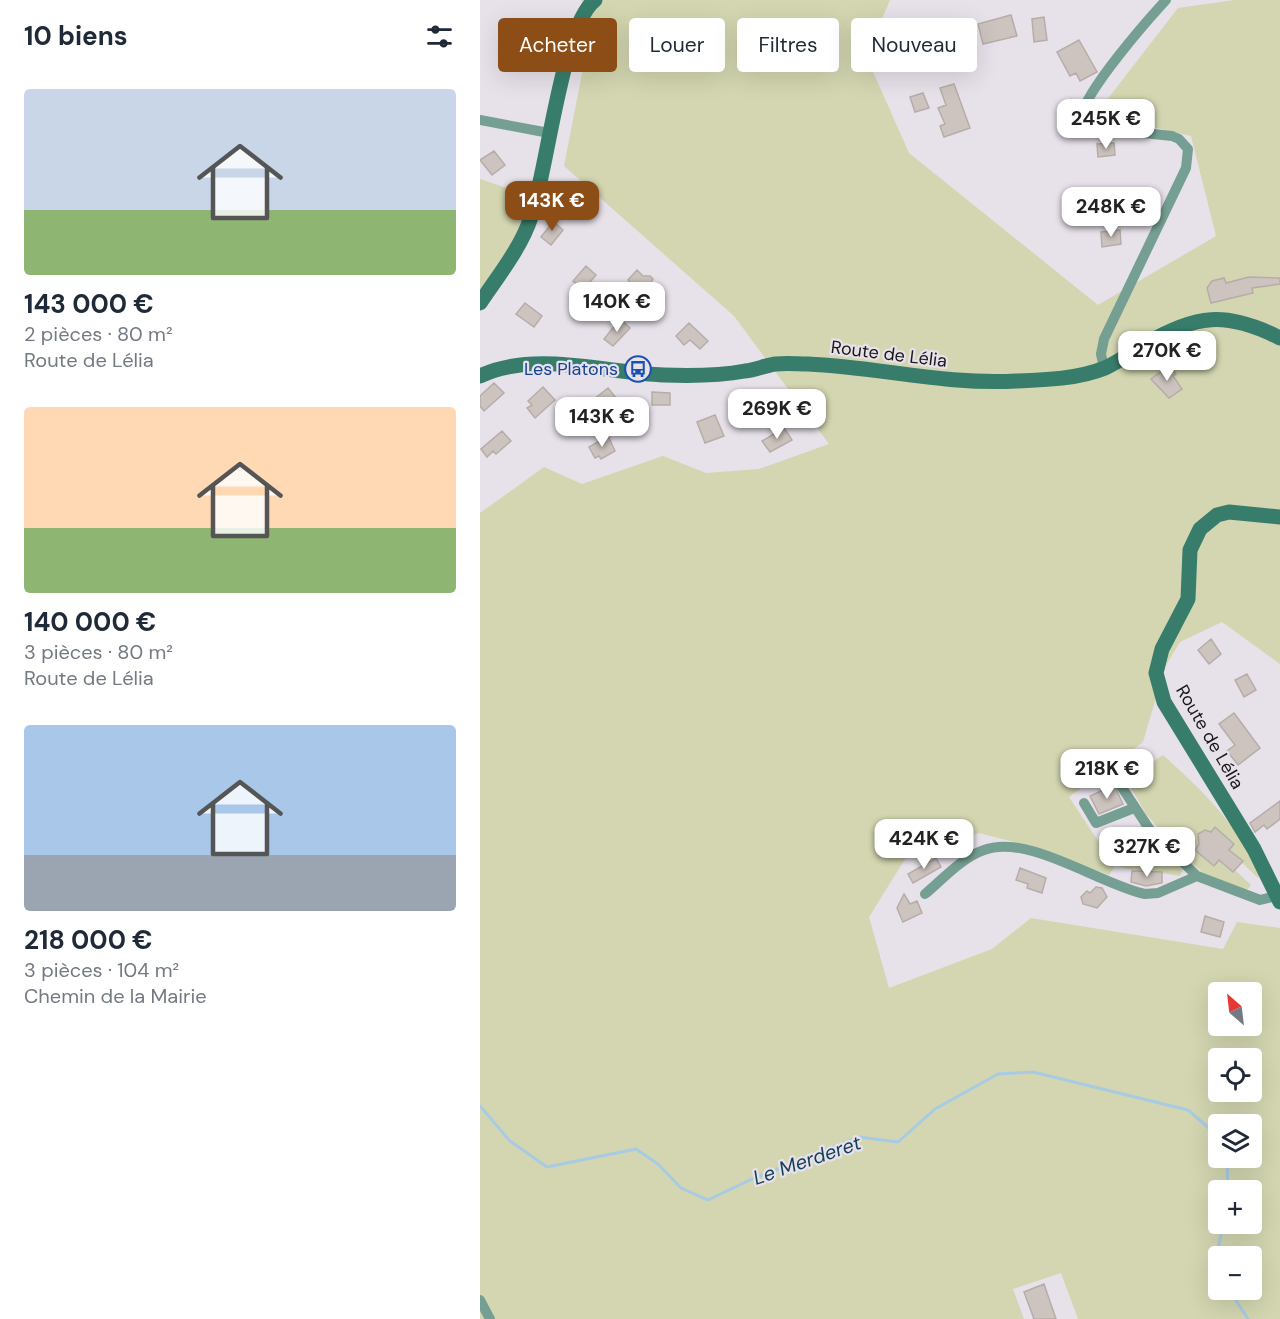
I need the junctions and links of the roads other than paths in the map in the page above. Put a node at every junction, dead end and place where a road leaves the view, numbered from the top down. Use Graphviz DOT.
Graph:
graph roads {
  1 [pos="595,0"];
  2 [pos="1166,0"];
  3 [pos="480,120"];
  4 [pos="549,133"];
  5 [pos="480,303"];
  6 [pos="1280,338"];
  7 [pos="1104,368"];
  8 [pos="480,376"];
  9 [pos="1280,517"];
  10 [pos="1121,786"];
  11 [pos="1084,803"];
  12 [pos="1134,808"];
  13 [pos="1197,876"];
  14 [pos="925,894"];
  15 [pos="1278,899"];
  16 [pos="480,1300"];
  17 [pos="490,1319"];
  1 -- 4 [label="street"];
  2 -- 7 [label="street"];
  3 -- 4 [label="street"];
  4 -- 5 [label="street"];
  6 -- 7 [label="street, Route de Lélia"];
  7 -- 8 [label="street, Route de Lélia"];
  9 -- 15 [label="street, Route de Lélia"];
  10 -- 12 [label="street"];
  11 -- 12 [label="street"];
  12 -- 13 [label="street"];
  13 -- 14 [label="street"];
  13 -- 15 [label="street"];
  16 -- 17 [label="street"];
}
